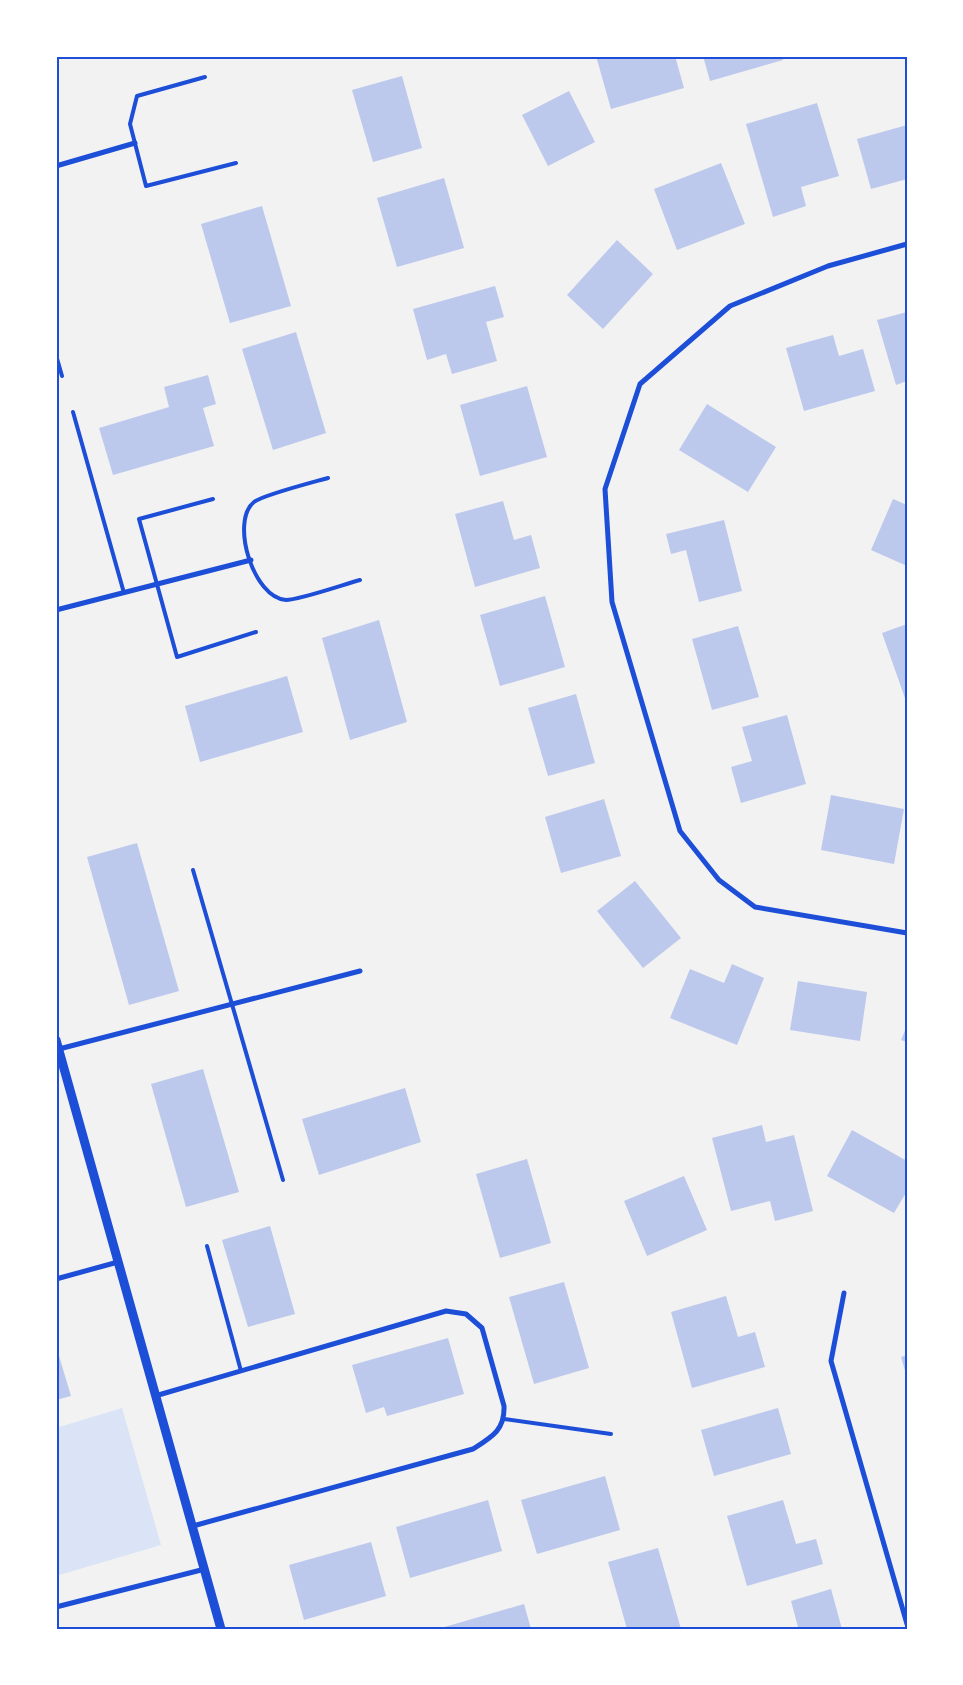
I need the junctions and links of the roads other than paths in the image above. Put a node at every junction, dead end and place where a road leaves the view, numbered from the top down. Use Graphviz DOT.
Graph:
graph roads {
  1 [pos="205,76"];
  2 [pos="135,143"];
  3 [pos="236,163"];
  4 [pos="56,166"];
  5 [pos="907,244"];
  6 [pos="56,355"];
  7 [pos="62,376"];
  8 [pos="73,412"];
  9 [pos="328,478"];
  10 [pos="213,499"];
  11 [pos="251,560"];
  12 [pos="360,580"];
  13 [pos="156,585"];
  14 [pos="124,593"];
  15 [pos="56,610"];
  16 [pos="256,632"];
  17 [pos="193,870"];
  18 [pos="907,933"];
  19 [pos="360,972"];
  20 [pos="232,1005"];
  21 [pos="58,1045"];
  22 [pos="282,1180"];
  23 [pos="207,1246"];
  24 [pos="118,1262"];
  25 [pos="56,1279"];
  26 [pos="844,1293"];
  27 [pos="241,1371"];
  28 [pos="155,1396"];
  29 [pos="504,1419"];
  30 [pos="611,1434"];
  31 [pos="193,1526"];
  32 [pos="205,1569"];
  33 [pos="56,1607"];
  34 [pos="907,1624"];
  35 [pos="221,1629"];
  1 -- 2 [label="lane"];
  2 -- 3 [label="lane"];
  2 -- 4 [label="street"];
  5 -- 18 [label="street"];
  6 -- 7 [label="lane"];
  8 -- 14 [label="lane"];
  9 -- 11 [label="lane"];
  10 -- 13 [label="lane"];
  11 -- 12 [label="lane"];
  11 -- 13 [label="street"];
  13 -- 14 [label="street"];
  13 -- 16 [label="lane"];
  14 -- 15 [label="street"];
  17 -- 20 [label="lane"];
  19 -- 20 [label="street"];
  20 -- 21 [label="street"];
  20 -- 22 [label="lane"];
  21 -- 24 [label="street"];
  23 -- 27 [label="lane"];
  24 -- 25 [label="street"];
  24 -- 28 [label="street"];
  26 -- 34 [label="street"];
  27 -- 28 [label="street"];
  27 -- 29 [label="street"];
  28 -- 31 [label="street"];
  29 -- 30 [label="lane"];
  29 -- 31 [label="street"];
  31 -- 32 [label="street"];
  32 -- 33 [label="street"];
  32 -- 35 [label="street"];
}
